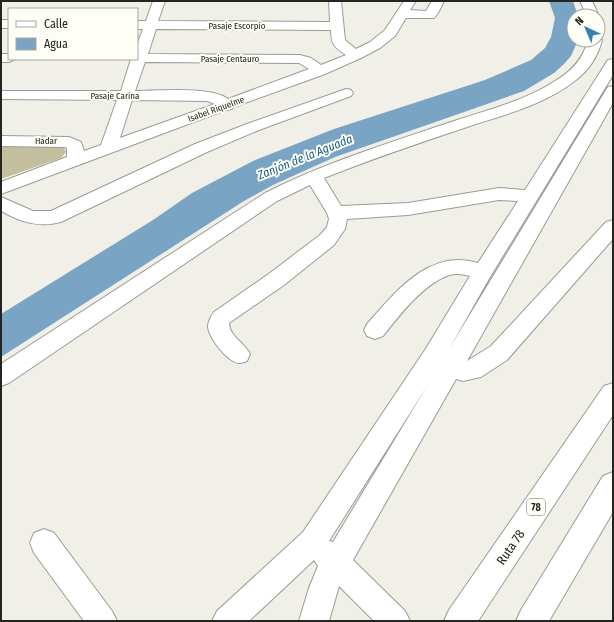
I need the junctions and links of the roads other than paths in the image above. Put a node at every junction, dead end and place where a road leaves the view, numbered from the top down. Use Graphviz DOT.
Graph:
graph roads {
  1 [pos="159,1"];
  2 [pos="335,1"];
  3 [pos="410,1"];
  4 [pos="438,1"];
  5 [pos="403,14"];
  6 [pos="144,25"];
  7 [pos="336,26"];
  8 [pos="592,48"];
  9 [pos="356,55"];
  10 [pos="138,58"];
  11 [pos="137,60"];
  12 [pos="320,71"];
  13 [pos="610,79"];
  14 [pos="346,93"];
  15 [pos="1,95"];
  16 [pos="126,96"];
  17 [pos="226,106"];
  18 [pos="1,141"];
  19 [pos="108,149"];
  20 [pos="76,160"];
  21 [pos="314,176"];
  22 [pos="1,188"];
  23 [pos="540,191"];
  24 [pos="1,203"];
  25 [pos="336,213"];
  26 [pos="613,227"];
  27 [pos="517,235"];
  28 [pos="483,272"];
  29 [pos="375,330"];
  30 [pos="238,354"];
  31 [pos="442,361"];
  32 [pos="1,376"];
  33 [pos="613,394"];
  34 [pos="613,486"];
  35 [pos="313,542"];
  36 [pos="44,544"];
  37 [pos="336,563"];
  38 [pos="390,615"];
  39 [pos="102,621"];
  40 [pos="227,621"];
  41 [pos="314,621"];
  42 [pos="460,621"];
  43 [pos="532,621"];
  1 -- 6 [label="street"];
  2 -- 7 [label="street"];
  3 -- 5 [label="street, Isabel Riquelme"];
  4 -- 5 [label="street"];
  5 -- 9 [label="street, Isabel Riquelme"];
  6 -- 7 [label="street, Pasaje Escorpio"];
  6 -- 10 [label="street"];
  7 -- 9 [label="street"];
  8 -- 21 [label="street"];
  9 -- 12 [label="street, Isabel Riquelme"];
  10 -- 12 [label="street, Pasaje Centauro"];
  11 -- 16 [label="street"];
  12 -- 17 [label="street, Isabel Riquelme"];
  13 -- 23 [label="street"];
  14 -- 24 [label="street"];
  15 -- 16 [label="street, Pasaje Carina"];
  16 -- 17 [label="street, Pasaje Carina"];
  16 -- 19 [label="street"];
  17 -- 19 [label="street, Isabel Riquelme"];
  18 -- 20 [label="street, Hadar"];
  19 -- 20 [label="street, Isabel Riquelme"];
  20 -- 22 [label="street, Isabel Riquelme"];
  21 -- 25 [label="street"];
  21 -- 32 [label="street"];
  23 -- 25 [label="street"];
  23 -- 27 [label="street"];
  25 -- 30 [label="street"];
  26 -- 31 [label="street"];
  27 -- 28 [label="street"];
  27 -- 31 [label="street"];
  28 -- 29 [label="street"];
  28 -- 31 [label="street"];
  31 -- 35 [label="street"];
  31 -- 37 [label="street"];
  33 -- 42 [label="highway, Ruta 78 / 78"];
  34 -- 43 [label="highway"];
  35 -- 37 [label="street"];
  35 -- 40 [label="street"];
  36 -- 39 [label="street"];
  37 -- 38 [label="street"];
  37 -- 41 [label="street"];
}
